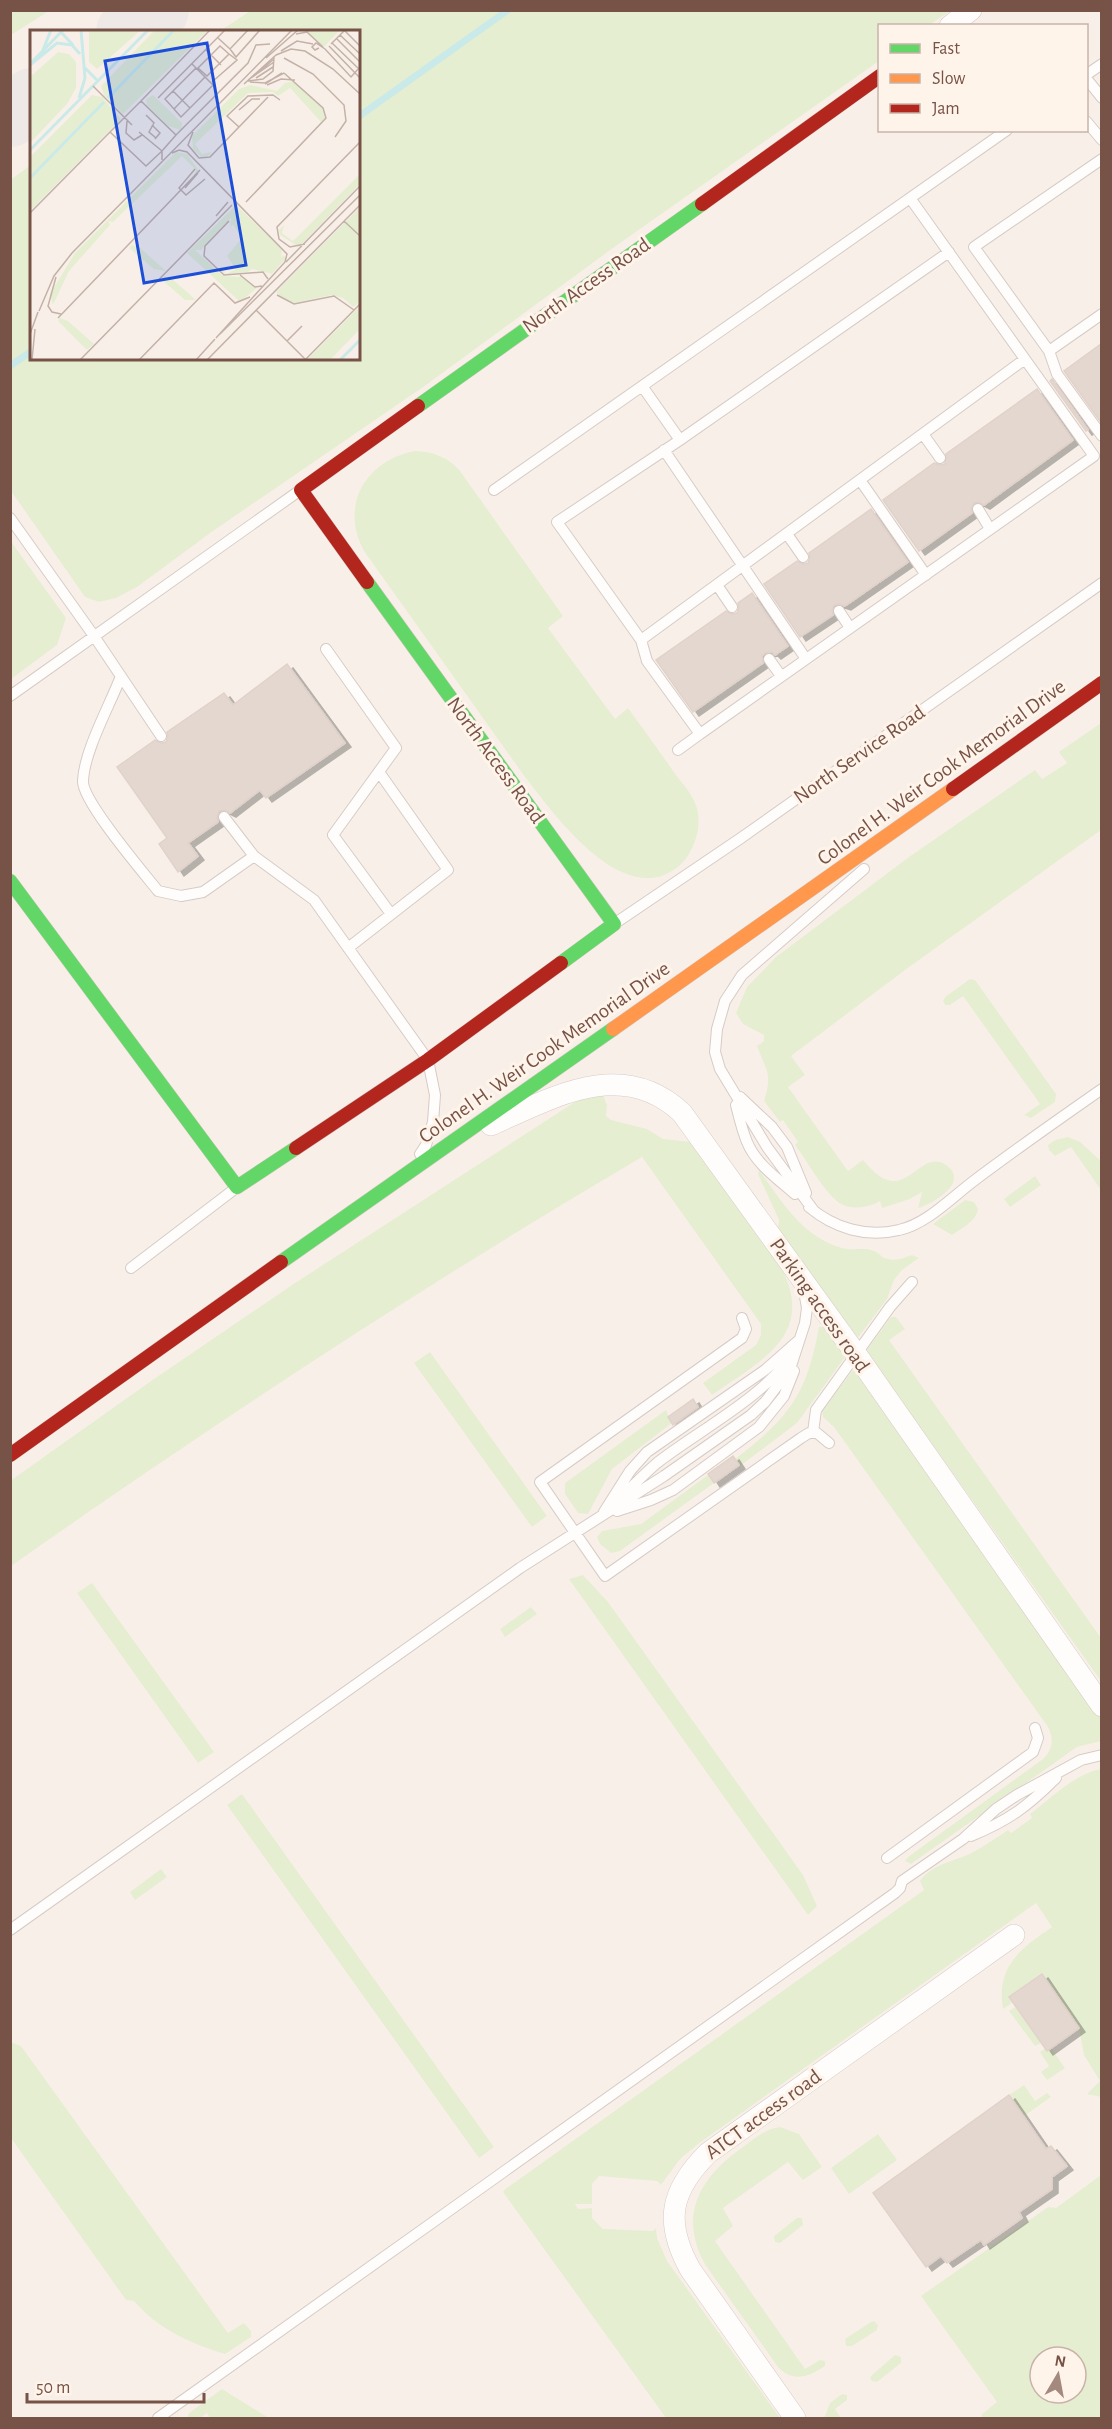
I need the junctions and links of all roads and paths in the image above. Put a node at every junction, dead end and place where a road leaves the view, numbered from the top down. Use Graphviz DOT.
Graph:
graph roads {
  1 [pos="971,10"];
  2 [pos="953,24"];
  3 [pos="1101,64"];
  4 [pos="1088,74"];
  5 [pos="878,77"];
  6 [pos="1088,79"];
  7 [pos="1101,98"];
  8 [pos="1088,124"];
  9 [pos="1003,132"];
  10 [pos="1101,140"];
  11 [pos="1101,159"];
  12 [pos="910,198"];
  13 [pos="949,252"];
  14 [pos="1101,314"];
  15 [pos="1048,351"];
  16 [pos="1025,359"];
  17 [pos="642,386"];
  18 [pos="923,434"];
  19 [pos="1101,436"];
  20 [pos="680,440"];
  21 [pos="664,450"];
  22 [pos="940,458"];
  23 [pos="860,480"];
  24 [pos="301,490"];
  25 [pos="494,490"];
  26 [pos="978,509"];
  27 [pos="10,518"];
  28 [pos="990,529"];
  29 [pos="787,534"];
  30 [pos="803,557"];
  31 [pos="743,566"];
  32 [pos="926,575"];
  33 [pos="1101,583"];
  34 [pos="717,585"];
  35 [pos="732,607"];
  36 [pos="839,610"];
  37 [pos="850,628"];
  38 [pos="94,636"];
  39 [pos="641,640"];
  40 [pos="326,649"];
  41 [pos="769,659"];
  42 [pos="806,659"];
  43 [pos="121,676"];
  44 [pos="781,676"];
  45 [pos="1101,683"];
  46 [pos="10,696"];
  47 [pos="700,734"];
  48 [pos="161,736"];
  49 [pos="678,750"];
  50 [pos="985,765"];
  51 [pos="379,772"];
  52 [pos="224,817"];
  53 [pos="254,855"];
  54 [pos="10,881"];
  55 [pos="391,914"];
  56 [pos="614,924"];
  57 [pos="348,948"];
  58 [pos="428,1060"];
  59 [pos="731,1089"];
  60 [pos="1101,1089"];
  61 [pos="449,1144"];
  62 [pos="407,1173"];
  63 [pos="237,1187"];
  64 [pos="814,1210"];
  65 [pos="131,1268"];
  66 [pos="802,1280"];
  67 [pos="912,1282"];
  68 [pos="742,1318"];
  69 [pos="800,1339"];
  70 [pos="856,1354"];
  71 [pos="813,1432"];
  72 [pos="829,1443"];
  73 [pos="10,1455"];
  74 [pos="600,1517"];
  75 [pos="575,1534"];
  76 [pos="1101,1706"];
  77 [pos="1035,1728"];
  78 [pos="1101,1755"];
  79 [pos="887,1858"];
  80 [pos="10,1930"];
  81 [pos="1014,1935"];
  82 [pos="158,2418"];
  83 [pos="795,2418"];
  1 -- 2 [label="street"];
  3 -- 4 [label="lane"];
  5 -- 24 [label="street, North Access Road"];
  6 -- 7 [label="lane"];
  8 -- 10 [label="lane"];
  9 -- 12 [label="lane"];
  11 -- 15 [label="lane"];
  12 -- 13 [label="lane"];
  12 -- 17 [label="lane"];
  13 -- 16 [label="lane"];
  13 -- 20 [label="lane"];
  14 -- 15 [label="lane"];
  15 -- 19 [label="lane"];
  16 -- 18 [label="lane"];
  16 -- 28 [label="lane"];
  17 -- 20 [label="lane"];
  17 -- 25 [label="lane"];
  18 -- 22 [label="lane"];
  18 -- 23 [label="lane"];
  20 -- 21 [label="lane"];
  21 -- 31 [label="lane"];
  21 -- 39 [label="lane"];
  23 -- 29 [label="lane"];
  23 -- 32 [label="lane"];
  24 -- 38 [label="lane"];
  24 -- 56 [label="street, North Access Road"];
  26 -- 28 [label="lane"];
  27 -- 38 [label="lane"];
  28 -- 32 [label="lane"];
  29 -- 30 [label="lane"];
  29 -- 31 [label="lane"];
  31 -- 34 [label="lane"];
  31 -- 42 [label="lane"];
  32 -- 37 [label="lane"];
  33 -- 56 [label="lane, North Service Road"];
  34 -- 35 [label="lane"];
  34 -- 39 [label="lane"];
  36 -- 37 [label="lane"];
  37 -- 42 [label="lane"];
  38 -- 43 [label="lane"];
  38 -- 46 [label="lane"];
  39 -- 47 [label="lane"];
  40 -- 51 [label="lane"];
  41 -- 44 [label="lane"];
  42 -- 44 [label="lane"];
  43 -- 48 [label="lane"];
  43 -- 53 [label="lane"];
  44 -- 47 [label="lane"];
  45 -- 50 [label="street, Colonel H. Weir Cook Memorial Drive"];
  47 -- 49 [label="lane"];
  50 -- 59 [label="lane"];
  50 -- 61 [label="street, Colonel H. Weir Cook Memorial Drive"];
  51 -- 55 [label="lane"];
  51 -- 55 [label="lane"];
  52 -- 53 [label="lane"];
  53 -- 57 [label="lane"];
  54 -- 63 [label="street"];
  55 -- 57 [label="lane"];
  56 -- 58 [label="street"];
  57 -- 58 [label="lane"];
  58 -- 62 [label="lane"];
  58 -- 63 [label="street"];
  59 -- 64 [label="lane"];
  59 -- 64 [label="lane"];
  60 -- 64 [label="lane"];
  61 -- 62 [label="street, Colonel H. Weir Cook Memorial Drive"];
  61 -- 66 [label="street, Parking access road"];
  62 -- 73 [label="street, Colonel H. Weir Cook Memorial Drive"];
  63 -- 65 [label="lane"];
  66 -- 69 [label="lane"];
  66 -- 70 [label="street, Parking access road"];
  67 -- 70 [label="lane"];
  68 -- 75 [label="lane"];
  69 -- 74 [label="lane"];
  69 -- 74 [label="lane"];
  69 -- 74 [label="lane"];
  70 -- 71 [label="lane"];
  70 -- 76 [label="street, Parking access road"];
  71 -- 72 [label="lane"];
  71 -- 75 [label="lane"];
  74 -- 75 [label="lane"];
  75 -- 80 [label="lane"];
  77 -- 79 [label="lane"];
  78 -- 82 [label="lane"];
  81 -- 83 [label="street, ATCT access road"];
}
